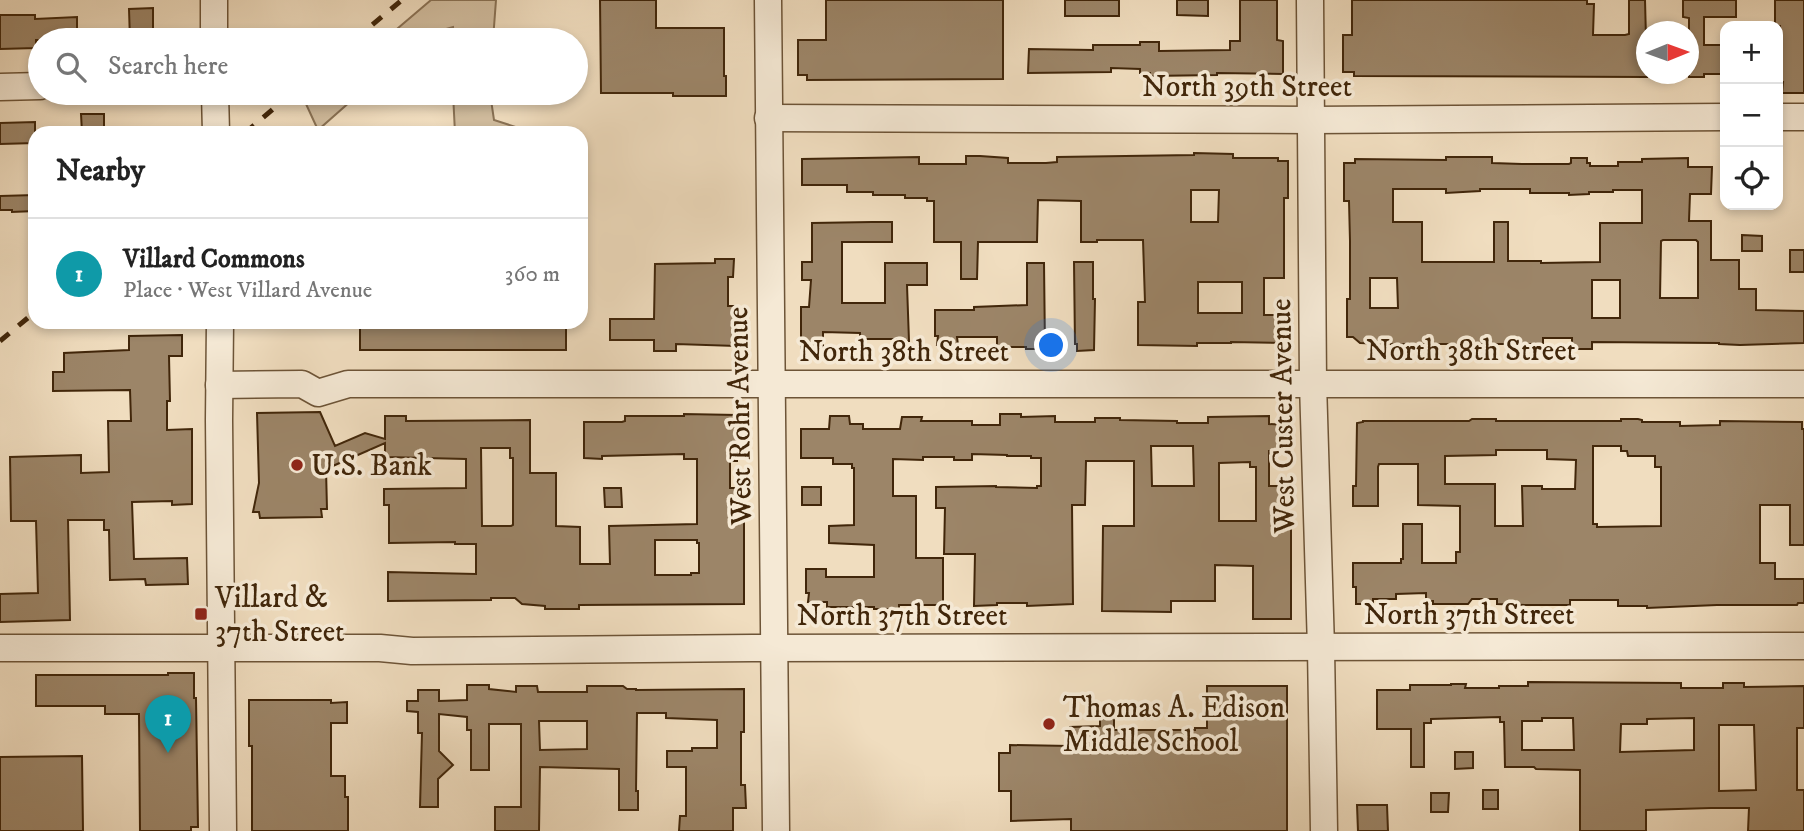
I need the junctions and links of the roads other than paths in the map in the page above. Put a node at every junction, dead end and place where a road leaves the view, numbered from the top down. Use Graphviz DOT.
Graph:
graph roads {
  1 [pos="214,0"];
  2 [pos="768,0"];
  3 [pos="1310,0"];
  4 [pos="214,28"];
  5 [pos="28,86"];
  6 [pos="0,87"];
  7 [pos="215,105"];
  8 [pos="1720,117"];
  9 [pos="1783,117"];
  10 [pos="1804,117"];
  11 [pos="768,118"];
  12 [pos="1312,120"];
  13 [pos="216,126"];
  14 [pos="220,329"];
  15 [pos="1313,383"];
  16 [pos="1804,384"];
  17 [pos="219,385"];
  18 [pos="772,385"];
  19 [pos="1804,646"];
  20 [pos="0,648"];
  21 [pos="776,648"];
  22 [pos="1321,648"];
  23 [pos="220,649"];
  24 [pos="223,831"];
  25 [pos="776,831"];
  26 [pos="1324,831"];
  1 -- 4 [label="street"];
  2 -- 11 [label="street, West Rohr Avenue"];
  3 -- 12 [label="street, West Custer Avenue"];
  5 -- 6 [label="street"];
  7 -- 13 [label="street"];
  8 -- 12 [label="street, North 39th Street"];
  9 -- 10 [label="street"];
  11 -- 12 [label="street, North 39th Street"];
  11 -- 18 [label="street, West Rohr Avenue"];
  12 -- 15 [label="street, West Custer Avenue"];
  14 -- 17 [label="street"];
  15 -- 16 [label="street, North 38th Street"];
  15 -- 18 [label="street, North 38th Street"];
  15 -- 22 [label="street, West Custer Avenue"];
  17 -- 18 [label="street, North 38th Street"];
  17 -- 23 [label="street"];
  18 -- 21 [label="street, West Rohr Avenue"];
  19 -- 22 [label="street, North 37th Street"];
  20 -- 23 [label="street, North 37th Street"];
  21 -- 22 [label="street, North 37th Street"];
  21 -- 23 [label="street, North 37th Street"];
  21 -- 25 [label="street, West Rohr Avenue"];
  22 -- 26 [label="street, West Custer Avenue"];
  23 -- 24 [label="street"];
}
